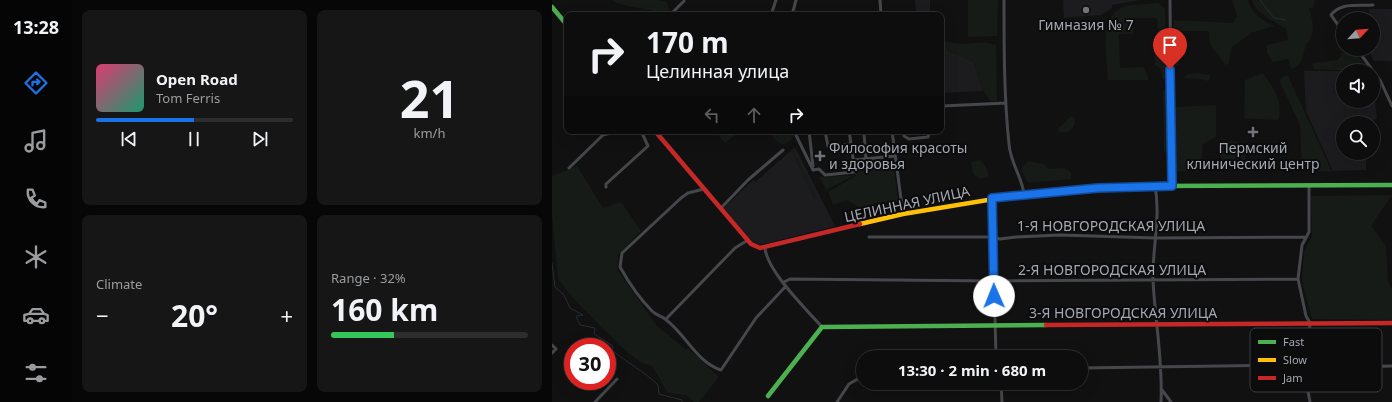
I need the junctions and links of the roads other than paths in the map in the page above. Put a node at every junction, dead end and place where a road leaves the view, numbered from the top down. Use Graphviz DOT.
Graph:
graph roads {
  1 [pos="776,0"];
  2 [pos="796,0"];
  3 [pos="880,0"];
  4 [pos="1004,0"];
  5 [pos="684,1"];
  6 [pos="1170,1"];
  7 [pos="1373,5"];
  8 [pos="552,7"];
  9 [pos="673,12"];
  10 [pos="772,12"];
  11 [pos="793,12"];
  12 [pos="881,12"];
  13 [pos="564,21"];
  14 [pos="1336,24"];
  15 [pos="1362,56"];
  16 [pos="1006,103"];
  17 [pos="944,106"];
  18 [pos="1392,106"];
  19 [pos="607,134"];
  20 [pos="642,134"];
  21 [pos="658,134"];
  22 [pos="795,134"];
  23 [pos="809,134"];
  24 [pos="826,134"];
  25 [pos="849,134"];
  26 [pos="864,134"];
  27 [pos="891,134"];
  28 [pos="904,134"];
  29 [pos="929,134"];
  30 [pos="850,144"];
  31 [pos="783,150"];
  32 [pos="895,156"];
  33 [pos="866,159"];
  34 [pos="854,160"];
  35 [pos="569,168"];
  36 [pos="813,170"];
  37 [pos="1392,185"];
  38 [pos="1155,186"];
  39 [pos="1172,186"];
  40 [pos="1309,186"];
  41 [pos="606,187"];
  42 [pos="705,189"];
  43 [pos="1024,194"];
  44 [pos="992,198"];
  45 [pos="721,208"];
  46 [pos="903,214"];
  47 [pos="868,237"];
  48 [pos="993,237"];
  49 [pos="1156,238"];
  50 [pos="1306,238"];
  51 [pos="748,240"];
  52 [pos="765,248"];
  53 [pos="1153,279"];
  54 [pos="1298,280"];
  55 [pos="993,281"];
  56 [pos="784,282"];
  57 [pos="786,286"];
  58 [pos="666,319"];
  59 [pos="1310,323"];
  60 [pos="1392,323"];
  61 [pos="1157,324"];
  62 [pos="994,325"];
  63 [pos="822,327"];
  64 [pos="1310,328"];
  65 [pos="552,345"];
  66 [pos="996,350"];
  67 [pos="552,353"];
  68 [pos="1250,366"];
  69 [pos="1382,366"];
  70 [pos="1392,366"];
  71 [pos="1162,367"];
  72 [pos="1088,368"];
  73 [pos="617,379"];
  74 [pos="856,380"];
  75 [pos="1001,390"];
  76 [pos="1162,390"];
  77 [pos="1308,392"];
  78 [pos="768,396"];
  79 [pos="595,402"];
  80 [pos="837,402"];
  81 [pos="1002,402"];
  82 [pos="1161,402"];
  83 [pos="1171,402"];
  84 [pos="1310,402"];
  1 -- 10 [label="street"];
  2 -- 11 [label="street"];
  3 -- 12 [label="street"];
  4 -- 16 [label="street"];
  5 -- 9 [label="street"];
  6 -- 39 [label="street"];
  7 -- 14 [label="street"];
  8 -- 13 [label="main road"];
  15 -- 18 [label="street"];
  16 -- 17 [label="street"];
  16 -- 43 [label="street"];
  19 -- 35 [label="street"];
  20 -- 41 [label="street"];
  21 -- 42 [label="main road"];
  22 -- 36 [label="street"];
  23 -- 36 [label="street"];
  24 -- 30 [label="street"];
  25 -- 30 [label="street"];
  26 -- 33 [label="street"];
  27 -- 32 [label="street"];
  28 -- 29 [label="street"];
  30 -- 34 [label="street"];
  31 -- 45 [label="street"];
  32 -- 33 [label="street"];
  32 -- 46 [label="street"];
  33 -- 34 [label="street"];
  34 -- 36 [label="street"];
  37 -- 40 [label="main road, ЦЕЛИННАЯ УЛИЦА"];
  38 -- 39 [label="main road, ЦЕЛИННАЯ УЛИЦА"];
  38 -- 43 [label="main road, ЦЕЛИННАЯ УЛИЦА"];
  38 -- 49 [label="street"];
  39 -- 40 [label="main road, ЦЕЛИННАЯ УЛИЦА"];
  40 -- 50 [label="street"];
  42 -- 45 [label="main road"];
  42 -- 58 [label="street"];
  43 -- 44 [label="main road, ЦЕЛИННАЯ УЛИЦА"];
  44 -- 46 [label="main road, ЦЕЛИННАЯ УЛИЦА"];
  44 -- 48 [label="street"];
  45 -- 51 [label="main road"];
  46 -- 52 [label="main road, ЦЕЛИННАЯ УЛИЦА"];
  47 -- 48 [label="street, 1-Я НОВГОРОДСКАЯ УЛИЦА"];
  48 -- 49 [label="street, 1-Я НОВГОРОДСКАЯ УЛИЦА"];
  48 -- 55 [label="street"];
  49 -- 50 [label="street, 1-Я НОВГОРОДСКАЯ УЛИЦА"];
  49 -- 53 [label="street"];
  50 -- 54 [label="street"];
  51 -- 52 [label="main road"];
  51 -- 58 [label="street"];
  52 -- 56 [label="street"];
  53 -- 54 [label="street, 2-Я НОВГОРОДСКАЯ УЛИЦА"];
  53 -- 55 [label="street, 2-Я НОВГОРОДСКАЯ УЛИЦА"];
  53 -- 61 [label="street"];
  54 -- 59 [label="street"];
  55 -- 56 [label="street, 2-Я НОВГОРОДСКАЯ УЛИЦА"];
  55 -- 62 [label="street"];
  56 -- 57 [label="street"];
  57 -- 58 [label="street"];
  57 -- 63 [label="street"];
  59 -- 60 [label="main road, 3-Я НОВГОРОДСКАЯ УЛИЦА"];
  59 -- 61 [label="main road, 3-Я НОВГОРОДСКАЯ УЛИЦА"];
  59 -- 64 [label="street"];
  61 -- 62 [label="main road, 3-Я НОВГОРОДСКАЯ УЛИЦА"];
  61 -- 71 [label="street"];
  62 -- 63 [label="main road, 3-Я НОВГОРОДСКАЯ УЛИЦА"];
  62 -- 66 [label="street"];
  63 -- 78 [label="main road"];
  65 -- 67 [label="street"];
  68 -- 71 [label="street"];
  69 -- 70 [label="street"];
  71 -- 72 [label="street"];
  71 -- 76 [label="street"];
  73 -- 79 [label="street"];
  74 -- 80 [label="street"];
  75 -- 81 [label="street"];
  76 -- 82 [label="street"];
  76 -- 83 [label="street"];
  77 -- 84 [label="street"];
}
